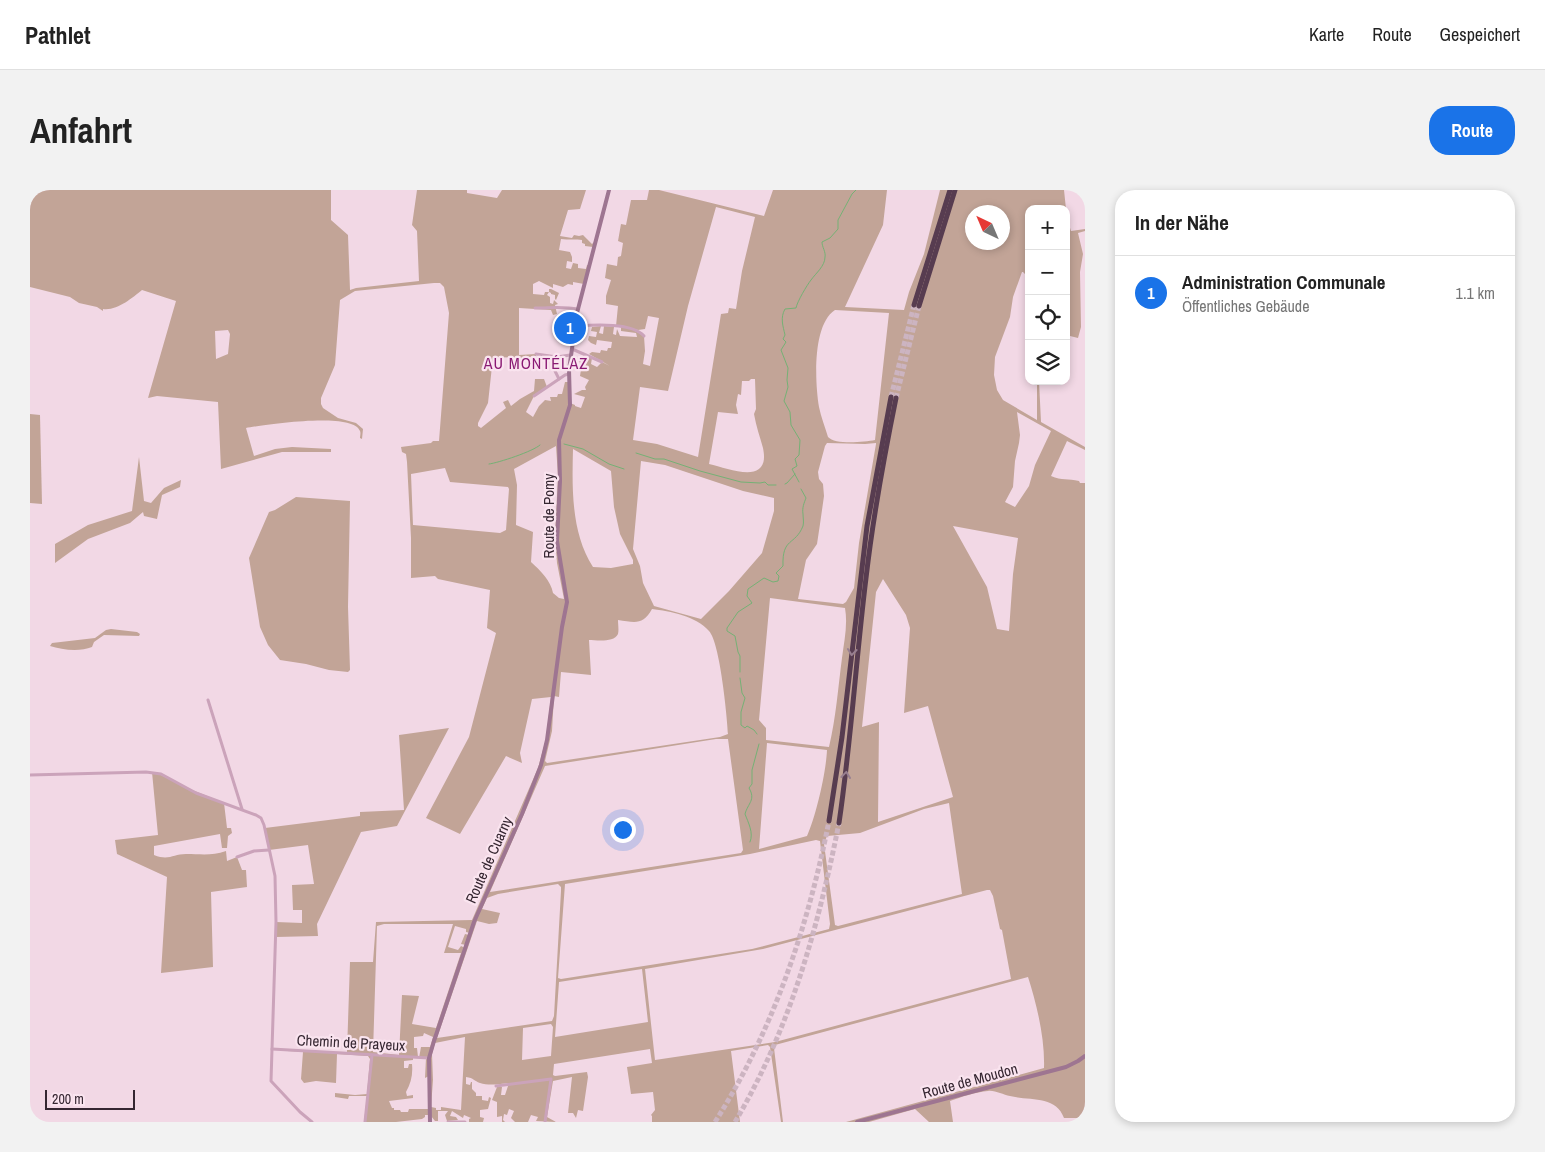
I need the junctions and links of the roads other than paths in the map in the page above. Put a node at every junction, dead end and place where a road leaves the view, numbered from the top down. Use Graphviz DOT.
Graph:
graph roads {
  1 [pos="950,190"];
  2 [pos="955,190"];
  3 [pos="609,191"];
  4 [pos="534,308"];
  5 [pos="578,309"];
  6 [pos="575,326"];
  7 [pos="644,336"];
  8 [pos="572,349"];
  9 [pos="536,354"];
  10 [pos="570,355"];
  11 [pos="557,357"];
  12 [pos="602,362"];
  13 [pos="569,374"];
  14 [pos="559,379"];
  15 [pos="534,396"];
  16 [pos="567,606"];
  17 [pos="208,700"];
  18 [pos="30,775"];
  19 [pos="242,810"];
  20 [pos="829,821"];
  21 [pos="839,823"];
  22 [pos="269,850"];
  23 [pos="237,857"];
  24 [pos="272,1049"];
  25 [pos="372,1055"];
  26 [pos="1085,1056"];
  27 [pos="429,1058"];
  28 [pos="496,1086"];
  29 [pos="312,1122"];
  30 [pos="365,1122"];
  31 [pos="430,1122"];
  32 [pos="448,1122"];
  33 [pos="465,1122"];
  34 [pos="545,1122"];
  35 [pos="858,1122"];
  1 -- 2 [label="highway"];
  3 -- 5 [label="street, Route de Pomy"];
  4 -- 5 [label="street"];
  5 -- 6 [label="street, Route de Pomy"];
  6 -- 7 [label="street"];
  6 -- 8 [label="street, Route de Pomy"];
  8 -- 10 [label="street, Route de Pomy"];
  8 -- 12 [label="street"];
  9 -- 11 [label="street"];
  10 -- 11 [label="street"];
  10 -- 13 [label="street, Route de Pomy"];
  11 -- 14 [label="street"];
  13 -- 14 [label="street"];
  13 -- 16 [label="street, Route de Pomy"];
  14 -- 15 [label="street"];
  16 -- 27 [label="street, Route de Cuarny"];
  17 -- 19 [label="street"];
  18 -- 19 [label="street"];
  19 -- 22 [label="street"];
  21 -- 20 [label="highway, one-way"];
  22 -- 23 [label="street"];
  22 -- 24 [label="street"];
  24 -- 25 [label="street, Chemin de Prayeux"];
  24 -- 29 [label="street"];
  25 -- 27 [label="street, Chemin de Prayeux"];
  25 -- 30 [label="street"];
  26 -- 35 [label="street, Route de Moudon"];
  27 -- 31 [label="street, Route de Cuarny"];
  28 -- 34 [label="street"];
  32 -- 33 [label="street"];
}
